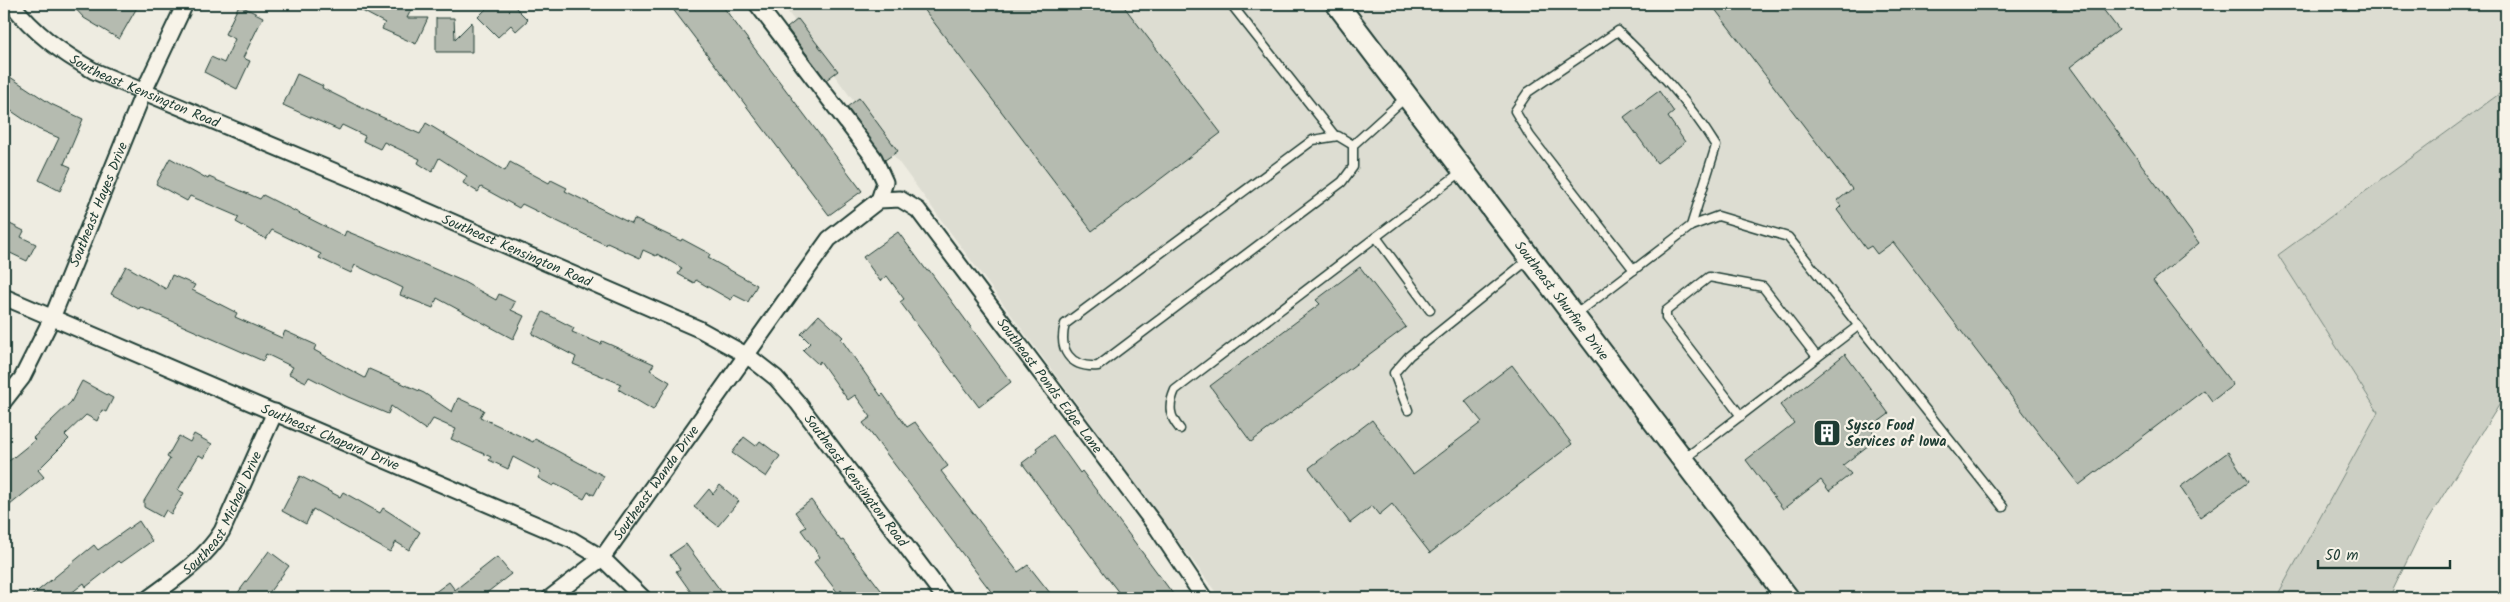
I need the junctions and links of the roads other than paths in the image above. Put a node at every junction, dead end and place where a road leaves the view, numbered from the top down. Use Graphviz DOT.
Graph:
graph roads {
  1 [pos="12,4"];
  2 [pos="186,4"];
  3 [pos="757,4"];
  4 [pos="1231,4"];
  5 [pos="1337,4"];
  6 [pos="144,91"];
  7 [pos="1407,96"];
  8 [pos="1335,136"];
  9 [pos="1353,145"];
  10 [pos="1463,171"];
  11 [pos="879,200"];
  12 [pos="1691,226"];
  13 [pos="1376,238"];
  14 [pos="1530,259"];
  15 [pos="1634,270"];
  16 [pos="4,297"];
  17 [pos="1430,310"];
  18 [pos="1574,316"];
  19 [pos="52,318"];
  20 [pos="1858,326"];
  21 [pos="748,356"];
  22 [pos="1818,357"];
  23 [pos="4,401"];
  24 [pos="1408,410"];
  25 [pos="275,412"];
  26 [pos="1741,416"];
  27 [pos="1180,430"];
  28 [pos="1682,461"];
  29 [pos="2003,506"];
  30 [pos="602,558"];
  31 [pos="150,598"];
  32 [pos="550,598"];
  33 [pos="643,598"];
  34 [pos="945,598"];
  35 [pos="1204,598"];
  36 [pos="1788,598"];
  1 -- 6 [label="street, Southeast Kensington Road"];
  2 -- 6 [label="street, Southeast Hayes Drive"];
  3 -- 11 [label="street"];
  4 -- 8 [label="lane"];
  5 -- 7 [label="street, Southeast Shurfine Drive"];
  6 -- 19 [label="street, Southeast Hayes Drive"];
  6 -- 21 [label="street, Southeast Kensington Road"];
  7 -- 9 [label="lane"];
  7 -- 10 [label="street, Southeast Shurfine Drive"];
  8 -- 9 [label="lane"];
  8 -- 9 [label="lane"];
  10 -- 13 [label="lane"];
  10 -- 14 [label="street, Southeast Shurfine Drive"];
  11 -- 21 [label="street"];
  11 -- 35 [label="street, Southeast Ponds Edge Lane"];
  12 -- 15 [label="lane"];
  12 -- 15 [label="lane"];
  12 -- 20 [label="lane"];
  13 -- 17 [label="lane"];
  13 -- 27 [label="lane"];
  14 -- 18 [label="street, Southeast Shurfine Drive"];
  14 -- 24 [label="lane"];
  15 -- 18 [label="lane"];
  16 -- 19 [label="street, Southeast Chaparal Drive"];
  18 -- 28 [label="street, Southeast Shurfine Drive"];
  19 -- 23 [label="street, Southeast Hayes Drive"];
  19 -- 25 [label="street, Southeast Chaparal Drive"];
  20 -- 22 [label="lane"];
  20 -- 29 [label="lane"];
  21 -- 30 [label="street, Southeast Wanda Drive"];
  21 -- 34 [label="street, Southeast Kensington Road"];
  22 -- 26 [label="lane"];
  22 -- 26 [label="lane"];
  25 -- 30 [label="street, Southeast Chaparal Drive"];
  25 -- 31 [label="street, Southeast Michael Drive"];
  26 -- 28 [label="lane"];
  28 -- 36 [label="street, Southeast Shurfine Drive"];
  30 -- 32 [label="street, Southeast Wanda Drive"];
  30 -- 33 [label="street, Southeast Chaparal Drive"];
}
